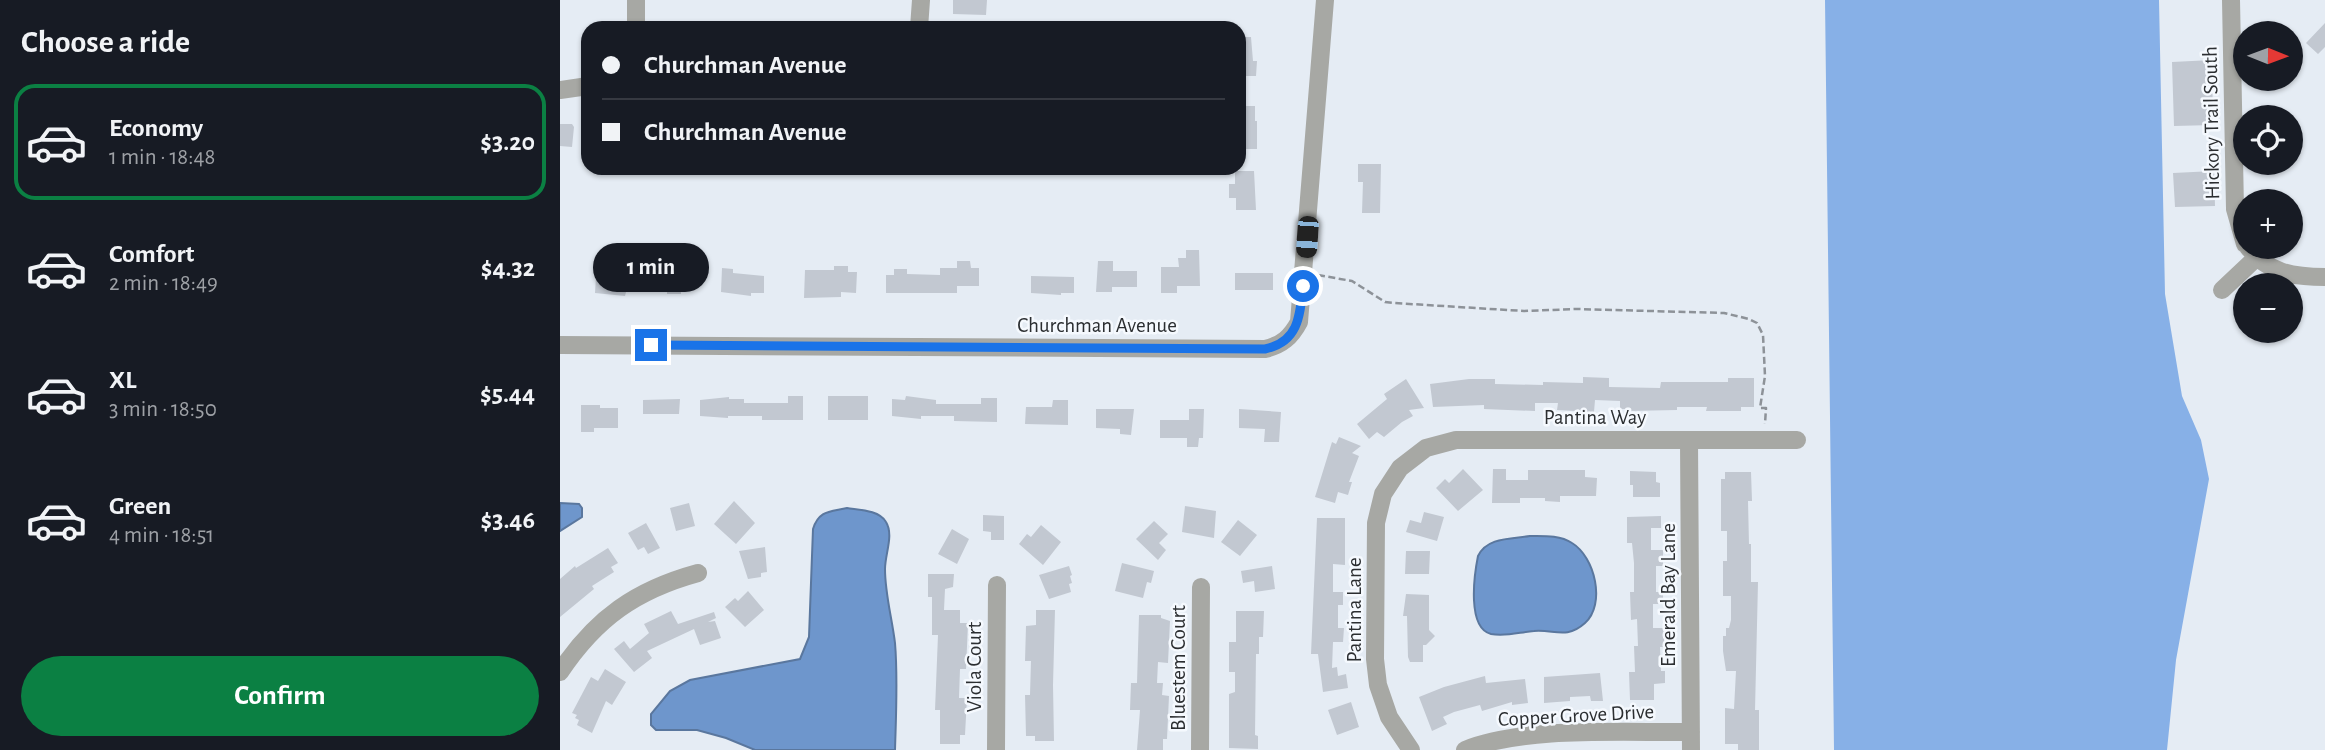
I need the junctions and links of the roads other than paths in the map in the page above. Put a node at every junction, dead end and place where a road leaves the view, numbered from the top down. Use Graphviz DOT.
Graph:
graph roads {
  1 [pos="636,0"];
  2 [pos="921,0"];
  3 [pos="1325,0"];
  4 [pos="2231,0"];
  5 [pos="636,21"];
  6 [pos="920,21"];
  7 [pos="581,87"];
  8 [pos="560,90"];
  9 [pos="2235,189"];
  10 [pos="2243,259"];
  11 [pos="2261,259"];
  12 [pos="2325,277"];
  13 [pos="2222,290"];
  14 [pos="560,345"];
  15 [pos="1689,440"];
  16 [pos="1797,440"];
  17 [pos="1400,468"];
  18 [pos="698,573"];
  19 [pos="997,585"];
  20 [pos="1201,587"];
  21 [pos="560,672"];
  22 [pos="1691,741"];
  23 [pos="996,750"];
  24 [pos="1200,750"];
  25 [pos="1411,750"];
  26 [pos="1465,750"];
  1 -- 5 [label="street"];
  2 -- 6 [label="street"];
  3 -- 14 [label="street, Churchman Avenue"];
  4 -- 9 [label="street, Hickory Trail South"];
  7 -- 8 [label="street"];
  10 -- 13 [label="street"];
  11 -- 12 [label="street"];
  15 -- 16 [label="street, Pantina Way"];
  15 -- 17 [label="street, Pantina Way"];
  15 -- 22 [label="street, Emerald Bay Lane"];
  17 -- 25 [label="street, Pantina Lane"];
  18 -- 21 [label="street"];
  19 -- 23 [label="street, Viola Court"];
  20 -- 24 [label="street, Bluestem Court"];
  22 -- 26 [label="street, Copper Grove Drive"];
}
